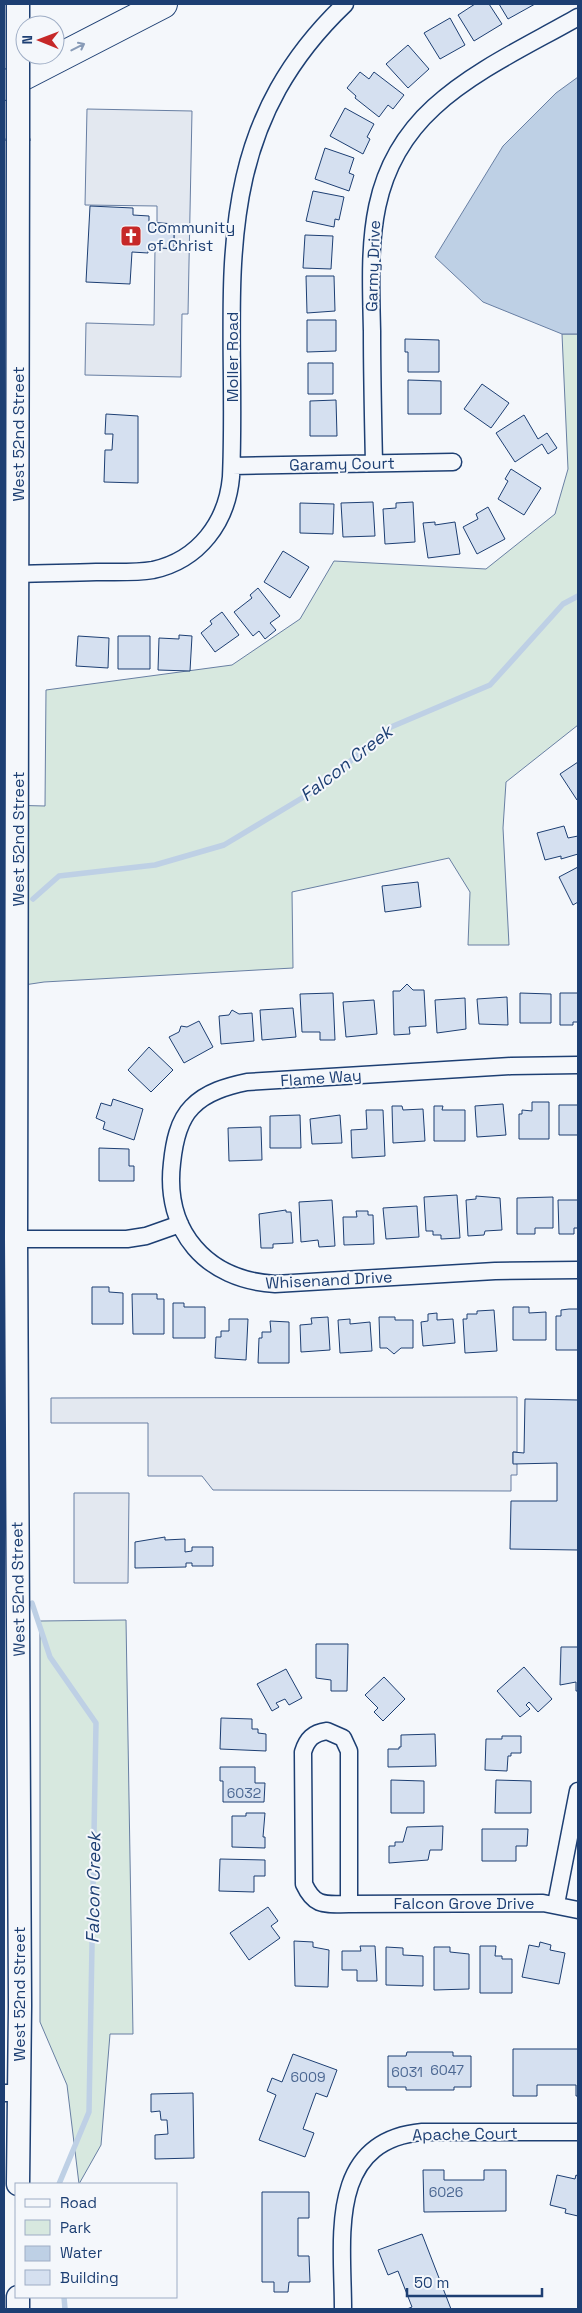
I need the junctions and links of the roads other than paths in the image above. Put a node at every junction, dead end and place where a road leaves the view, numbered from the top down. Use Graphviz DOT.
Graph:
graph roads {
  1 [pos="10,4"];
  2 [pos="18,4"];
  3 [pos="163,4"];
  4 [pos="345,4"];
  5 [pos="4,7"];
  6 [pos="578,17"];
  7 [pos="4,86"];
  8 [pos="453,462"];
  9 [pos="374,463"];
  10 [pos="232,466"];
  11 [pos="19,574"];
  12 [pos="11,754"];
  13 [pos="578,1065"];
  14 [pos="180,1224"];
  15 [pos="16,1239"];
  16 [pos="578,1270"];
  17 [pos="578,1791"];
  18 [pos="349,1904"];
  19 [pos="556,1904"];
  20 [pos="578,1910"];
  21 [pos="11,2093"];
  22 [pos="578,2132"];
  23 [pos="18,2183"];
  24 [pos="343,2309"];
  1 -- 5 [label="highway"];
  2 -- 11 [label="street, West 52nd Street, bridge"];
  7 -- 3 [label="highway, one-way"];
  4 -- 10 [label="street, Moller Road"];
  6 -- 9 [label="street, Garmy Drive"];
  8 -- 9 [label="street, Garamy Court"];
  9 -- 10 [label="street, Garamy Court"];
  10 -- 11 [label="street, Moller Road"];
  11 -- 12 [label="street, West 52nd Street"];
  12 -- 15 [label="street, West 52nd Street"];
  13 -- 14 [label="street, Flame Way"];
  14 -- 15 [label="street"];
  14 -- 16 [label="street, Whisenand Drive"];
  15 -- 21 [label="street, West 52nd Street"];
  17 -- 19 [label="street"];
  18 -- 18 [label="street, Falcon Grove Drive"];
  18 -- 19 [label="street, Falcon Grove Drive"];
  19 -- 20 [label="street, Falcon Grove Drive"];
  21 -- 23 [label="street, West 52nd Street"];
  22 -- 24 [label="street, Apache Court"];
}
